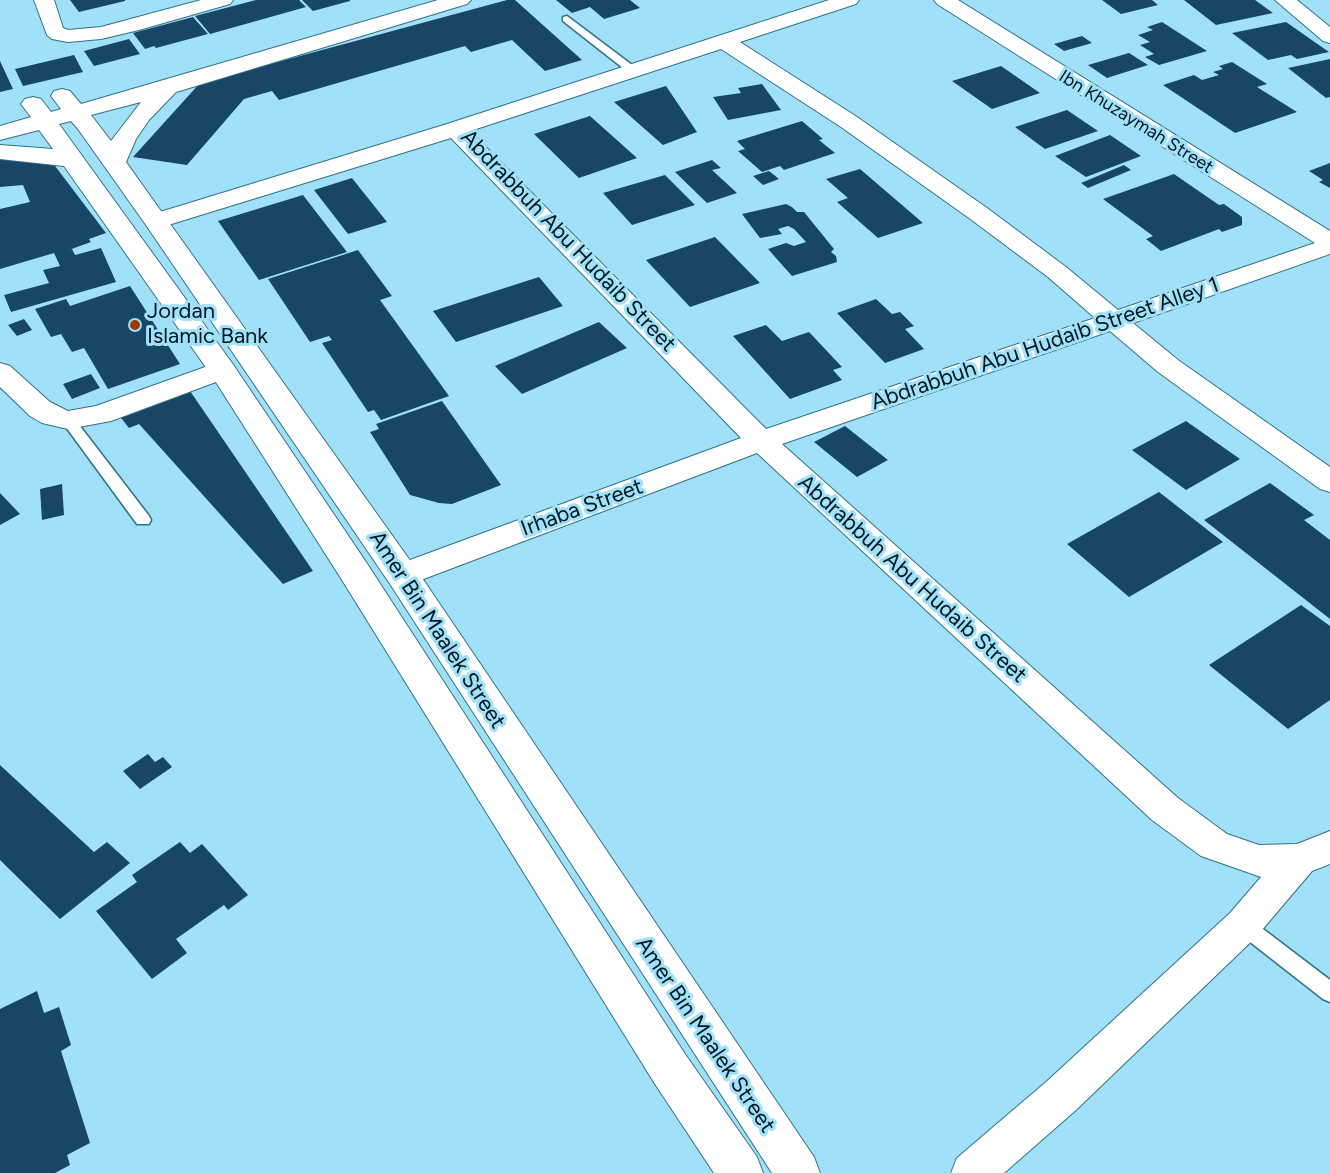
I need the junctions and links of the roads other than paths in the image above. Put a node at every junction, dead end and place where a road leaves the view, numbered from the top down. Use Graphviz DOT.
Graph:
graph roads {
  1 [pos="44,0"];
  2 [pos="223,0"];
  3 [pos="397,0"];
  4 [pos="460,0"];
  5 [pos="849,0"];
  6 [pos="944,0"];
  7 [pos="1284,0"];
  8 [pos="567,20"];
  9 [pos="1330,37"];
  10 [pos="724,41"];
  11 [pos="633,70"];
  12 [pos="169,87"];
  13 [pos="55,108"];
  14 [pos="0,112"];
  15 [pos="455,129"];
  16 [pos="0,133"];
  17 [pos="0,152"];
  18 [pos="75,160"];
  19 [pos="114,162"];
  20 [pos="156,221"];
  21 [pos="1330,244"];
  22 [pos="1114,321"];
  23 [pos="222,370"];
  24 [pos="5,385"];
  25 [pos="68,420"];
  26 [pos="761,441"];
  27 [pos="1330,482"];
  28 [pos="142,520"];
  29 [pos="402,575"];
  30 [pos="1314,853"];
  31 [pos="1243,924"];
  32 [pos="1330,992"];
  33 [pos="741,1173"];
  34 [pos="798,1173"];
  35 [pos="972,1173"];
  1 -- 2 [label="street"];
  3 -- 13 [label="street"];
  4 -- 12 [label="street"];
  5 -- 10 [label="street, Abdrabbuh Abu Hudaib Street"];
  6 -- 21 [label="street, Ibn Khuzaymah Street"];
  7 -- 9 [label="street"];
  8 -- 11 [label="lane"];
  10 -- 11 [label="street, Abdrabbuh Abu Hudaib Street"];
  10 -- 22 [label="street"];
  11 -- 15 [label="street, Abdrabbuh Abu Hudaib Street"];
  12 -- 13 [label="street"];
  12 -- 19 [label="street"];
  13 -- 14 [label="street"];
  13 -- 16 [label="street"];
  13 -- 18 [label="street, Amer Bin Maalek Street"];
  13 -- 19 [label="street, Amer Bin Maalek Street"];
  15 -- 20 [label="street"];
  15 -- 26 [label="street, Abdrabbuh Abu Hudaib Street"];
  17 -- 18 [label="street"];
  18 -- 23 [label="street, Amer Bin Maalek Street"];
  19 -- 20 [label="street, Amer Bin Maalek Street"];
  20 -- 29 [label="street, Amer Bin Maalek Street"];
  21 -- 22 [label="street, Abdrabbuh Abu Hudaib Street Alley 1"];
  22 -- 26 [label="street, Abdrabbuh Abu Hudaib Street Alley 1"];
  22 -- 27 [label="street"];
  23 -- 25 [label="street"];
  23 -- 33 [label="street, Amer Bin Maalek Street"];
  24 -- 25 [label="street"];
  25 -- 28 [label="lane"];
  26 -- 29 [label="street, Irhaba Street"];
  26 -- 30 [label="street, Abdrabbuh Abu Hudaib Street"];
  29 -- 34 [label="street, Amer Bin Maalek Street"];
  30 -- 31 [label="street"];
  31 -- 32 [label="lane"];
  31 -- 35 [label="street"];
}
